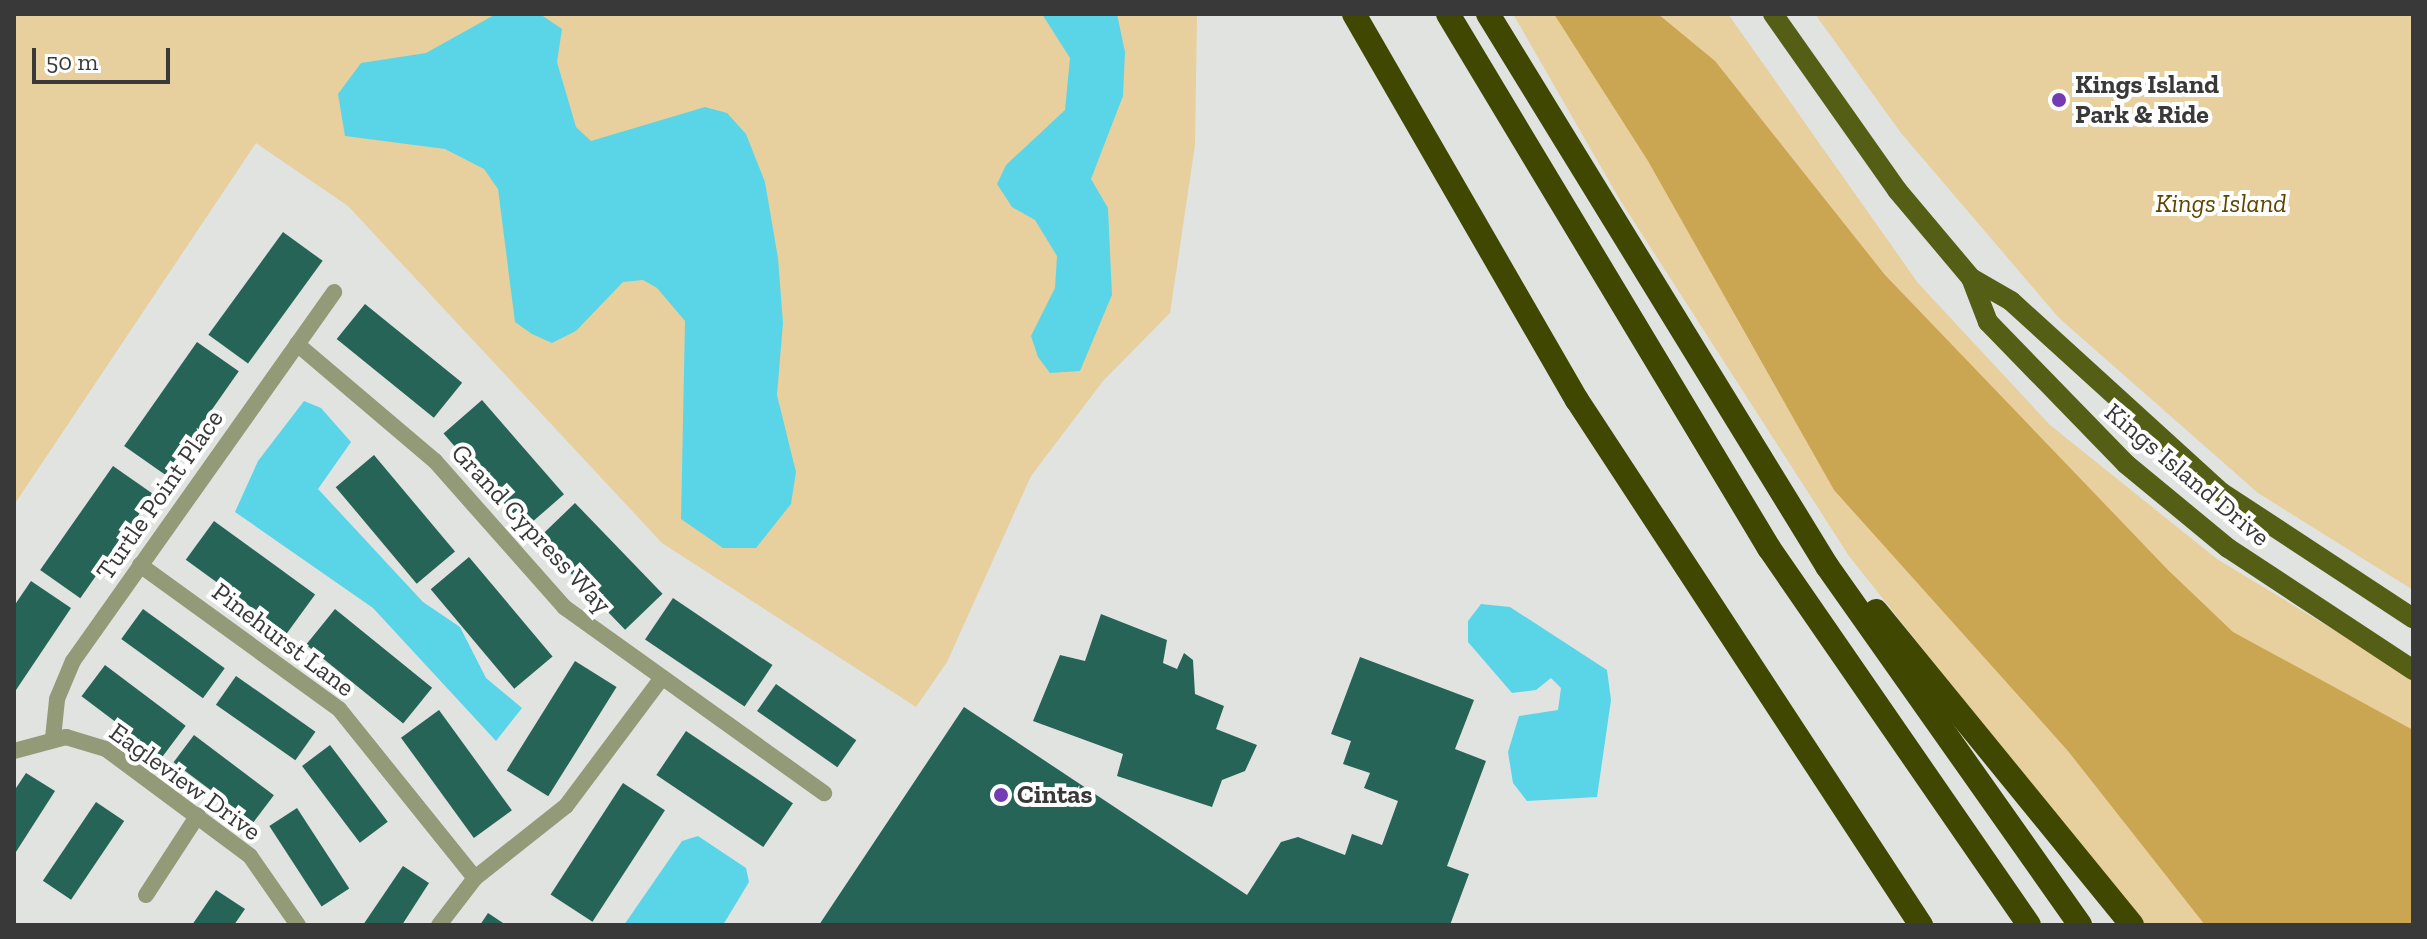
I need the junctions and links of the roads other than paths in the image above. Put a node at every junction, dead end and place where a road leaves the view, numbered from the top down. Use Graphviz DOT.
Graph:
graph roads {
  1 [pos="1354,14"];
  2 [pos="1448,14"];
  3 [pos="1488,14"];
  4 [pos="1773,14"];
  5 [pos="1971,278"];
  6 [pos="334,292"];
  7 [pos="297,344"];
  8 [pos="140,565"];
  9 [pos="1827,566"];
  10 [pos="2413,618"];
  11 [pos="2413,670"];
  12 [pos="661,679"];
  13 [pos="53,738"];
  14 [pos="14,751"];
  15 [pos="824,793"];
  16 [pos="198,815"];
  17 [pos="475,878"];
  18 [pos="146,895"];
  19 [pos="298,925"];
  20 [pos="439,925"];
  21 [pos="1921,925"];
  22 [pos="2029,925"];
  23 [pos="2080,925"];
  24 [pos="2132,925"];
  1 -- 21 [label="highway"];
  2 -- 22 [label="highway"];
  3 -- 9 [label="highway"];
  4 -- 5 [label="main road, Kings Island Drive"];
  5 -- 10 [label="main road, Kings Island Drive"];
  5 -- 11 [label="main road, Kings Island Drive"];
  6 -- 7 [label="street, Turtle Point Place"];
  7 -- 8 [label="street, Turtle Point Place"];
  7 -- 12 [label="street, Grand Cypress Way"];
  8 -- 13 [label="street, Turtle Point Place"];
  8 -- 17 [label="street, Pinehurst Lane"];
  9 -- 23 [label="highway"];
  9 -- 24 [label="highway"];
  12 -- 15 [label="street, Grand Cypress Way"];
  12 -- 17 [label="street"];
  13 -- 14 [label="street"];
  13 -- 16 [label="street, Eagleview Drive"];
  16 -- 18 [label="street"];
  16 -- 19 [label="street, Eagleview Drive"];
  17 -- 20 [label="street"];
}
